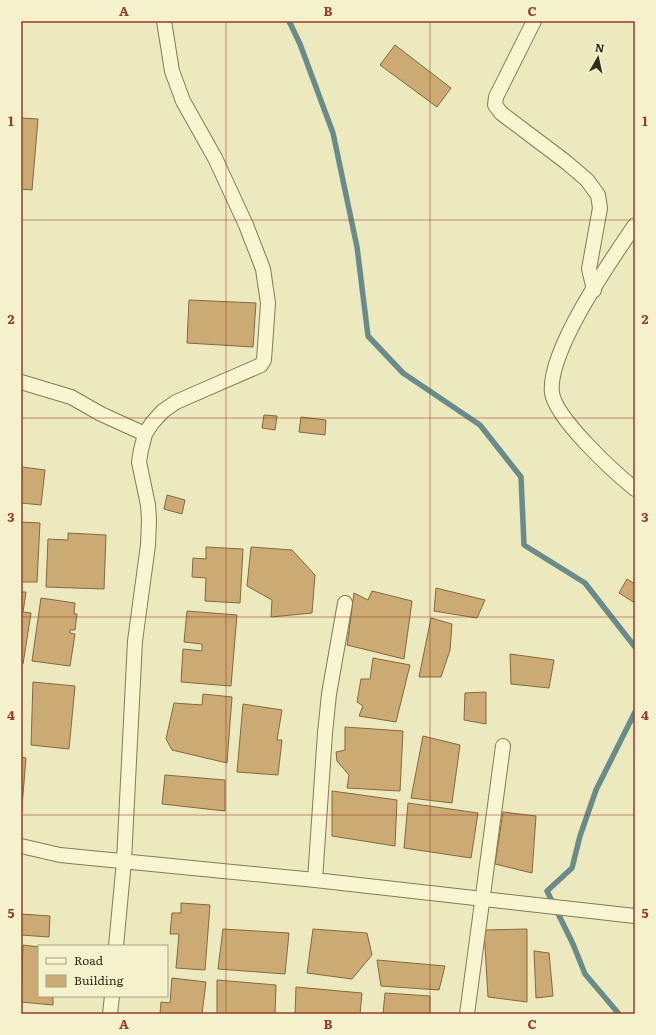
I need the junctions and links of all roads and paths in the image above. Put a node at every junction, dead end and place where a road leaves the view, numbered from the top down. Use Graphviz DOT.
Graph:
graph roads {
  1 [pos="164,21"];
  2 [pos="534,21"];
  3 [pos="635,225"];
  4 [pos="594,290"];
  5 [pos="21,382"];
  6 [pos="145,434"];
  7 [pos="635,489"];
  8 [pos="345,603"];
  9 [pos="503,746"];
  10 [pos="21,846"];
  11 [pos="124,861"];
  12 [pos="315,880"];
  13 [pos="483,900"];
  14 [pos="635,916"];
  15 [pos="116,945"];
  16 [pos="112,997"];
  17 [pos="110,1014"];
  18 [pos="466,1014"];
  1 -- 6 [label="street"];
  2 -- 4 [label="street"];
  3 -- 4 [label="street"];
  4 -- 7 [label="street"];
  5 -- 6 [label="street"];
  6 -- 11 [label="street"];
  8 -- 12 [label="street"];
  9 -- 13 [label="street"];
  10 -- 11 [label="street"];
  11 -- 12 [label="street"];
  11 -- 15 [label="street"];
  12 -- 13 [label="street"];
  13 -- 14 [label="street"];
  13 -- 18 [label="street"];
  16 -- 17 [label="street"];
}
